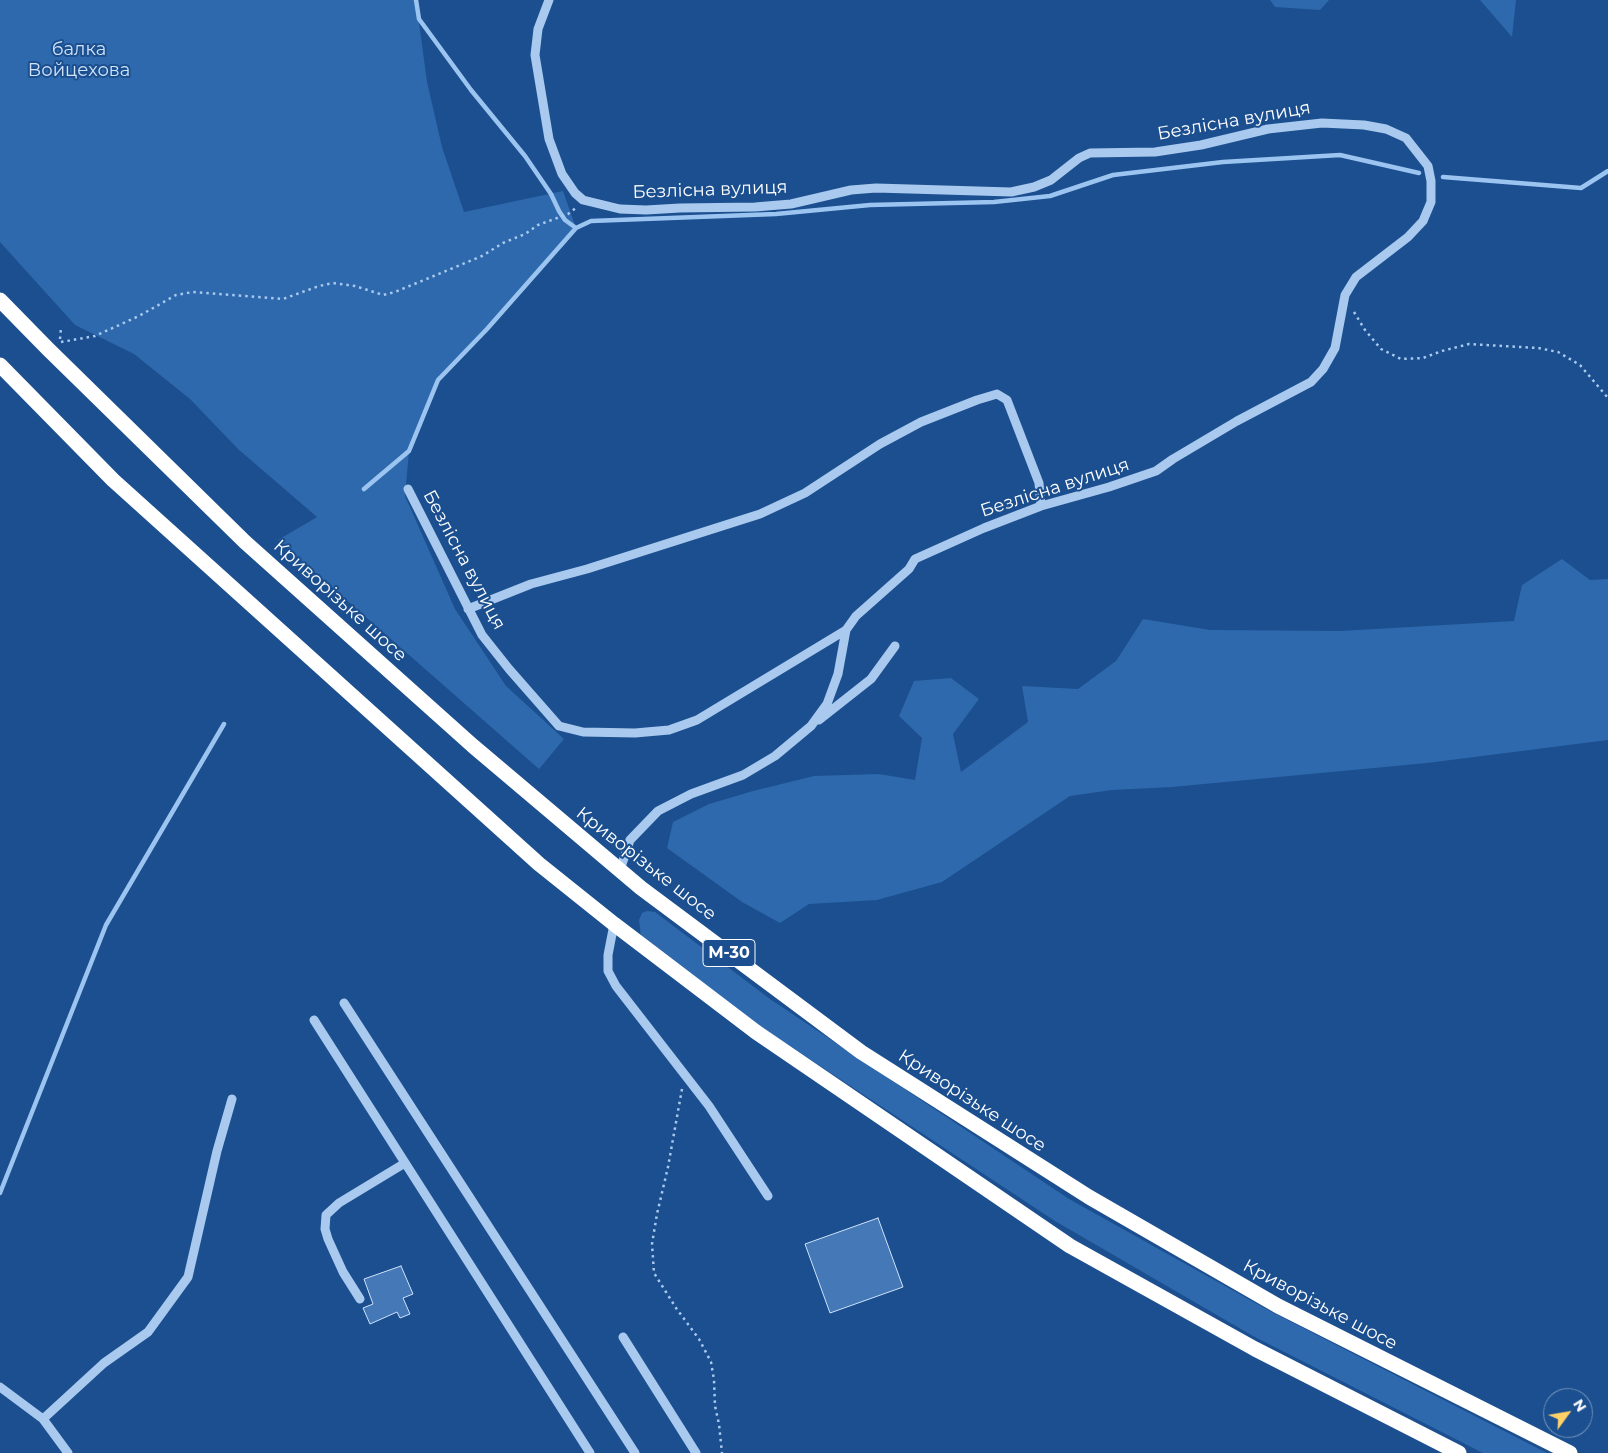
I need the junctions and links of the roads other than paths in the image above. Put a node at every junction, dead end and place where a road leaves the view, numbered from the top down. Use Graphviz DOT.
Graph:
graph roads {
  1 [pos="549,0"];
  2 [pos="0,300"];
  3 [pos="0,365"];
  4 [pos="408,489"];
  5 [pos="1042,506"];
  6 [pos="468,609"];
  7 [pos="846,630"];
  8 [pos="895,646"];
  9 [pos="811,726"];
  10 [pos="620,870"];
  11 [pos="614,924"];
  12 [pos="344,1003"];
  13 [pos="314,1020"];
  14 [pos="232,1099"];
  15 [pos="405,1163"];
  16 [pos="768,1196"];
  17 [pos="360,1299"];
  18 [pos="623,1337"];
  19 [pos="0,1387"];
  20 [pos="43,1419"];
  21 [pos="68,1453"];
  22 [pos="590,1453"];
  23 [pos="636,1453"];
  24 [pos="696,1453"];
  25 [pos="1459,1453"];
  26 [pos="1570,1453"];
  1 -- 5 [label="street, Безлісна вулиця"];
  2 -- 10 [label="highway, Криворізьке шосе / М-30"];
  3 -- 11 [label="highway, М-30"];
  4 -- 6 [label="street, Безлісна вулиця"];
  5 -- 6 [label="street"];
  5 -- 7 [label="street, Безлісна вулиця"];
  6 -- 7 [label="street, Безлісна вулиця"];
  7 -- 9 [label="street, Безлісна вулиця"];
  8 -- 9 [label="street"];
  9 -- 10 [label="street, Безлісна вулиця"];
  10 -- 26 [label="highway, Криворізьке шосе / М-30"];
  11 -- 16 [label="street"];
  11 -- 25 [label="highway, М-30"];
  12 -- 23 [label="street"];
  13 -- 15 [label="street"];
  14 -- 20 [label="street"];
  15 -- 17 [label="street"];
  15 -- 22 [label="street"];
  18 -- 24 [label="street"];
  19 -- 20 [label="street"];
  20 -- 21 [label="street"];
}
